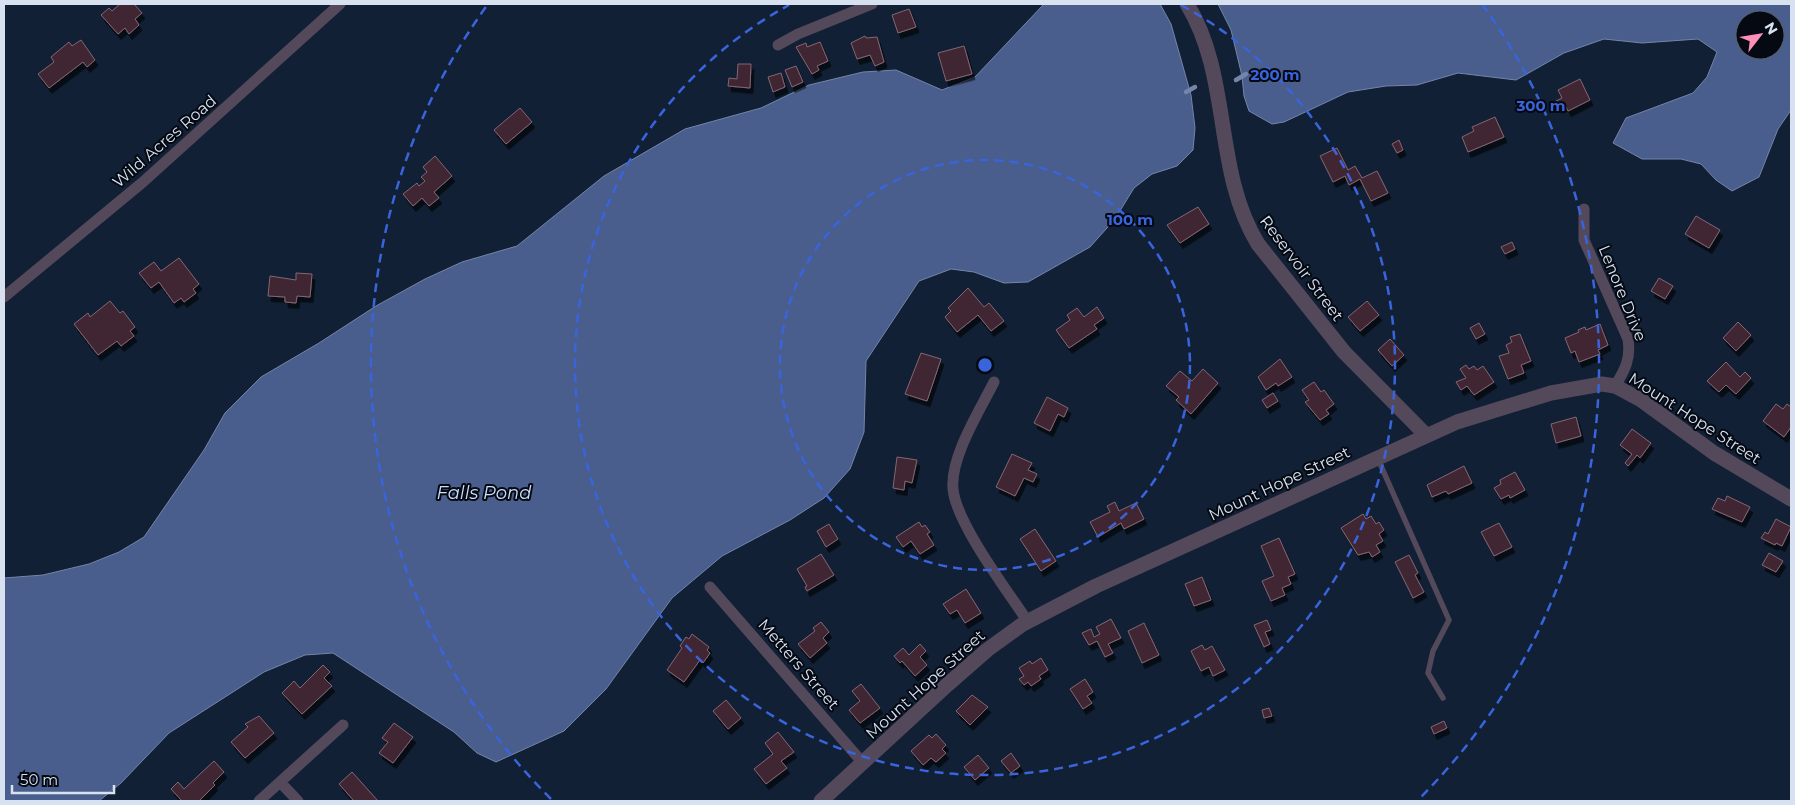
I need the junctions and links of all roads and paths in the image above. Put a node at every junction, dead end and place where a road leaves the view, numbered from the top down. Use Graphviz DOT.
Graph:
graph roads {
  1 [pos="340,4"];
  2 [pos="872,4"];
  3 [pos="1187,4"];
  4 [pos="778,45"];
  5 [pos="1584,209"];
  6 [pos="4,297"];
  7 [pos="994,382"];
  8 [pos="1615,386"];
  9 [pos="1426,435"];
  10 [pos="1377,457"];
  11 [pos="1791,499"];
  12 [pos="710,587"];
  13 [pos="1028,622"];
  14 [pos="1443,698"];
  15 [pos="344,725"];
  16 [pos="862,763"];
  17 [pos="280,782"];
  18 [pos="258,801"];
  19 [pos="298,801"];
  20 [pos="822,801"];
  1 -- 6 [label="street, Wild Acres Road"];
  2 -- 4 [label="street"];
  3 -- 9 [label="street, Reservoir Street"];
  5 -- 8 [label="street, Lenore Drive"];
  7 -- 13 [label="street"];
  8 -- 9 [label="street, Mount Hope Street"];
  8 -- 11 [label="street, Mount Hope Street"];
  9 -- 10 [label="street, Mount Hope Street"];
  10 -- 13 [label="street, Mount Hope Street"];
  10 -- 14 [label="lane"];
  12 -- 16 [label="street, Metters Street"];
  13 -- 16 [label="street, Mount Hope Street"];
  15 -- 17 [label="street"];
  16 -- 20 [label="street, Mount Hope Street"];
  17 -- 18 [label="street"];
  17 -- 19 [label="street"];
}
